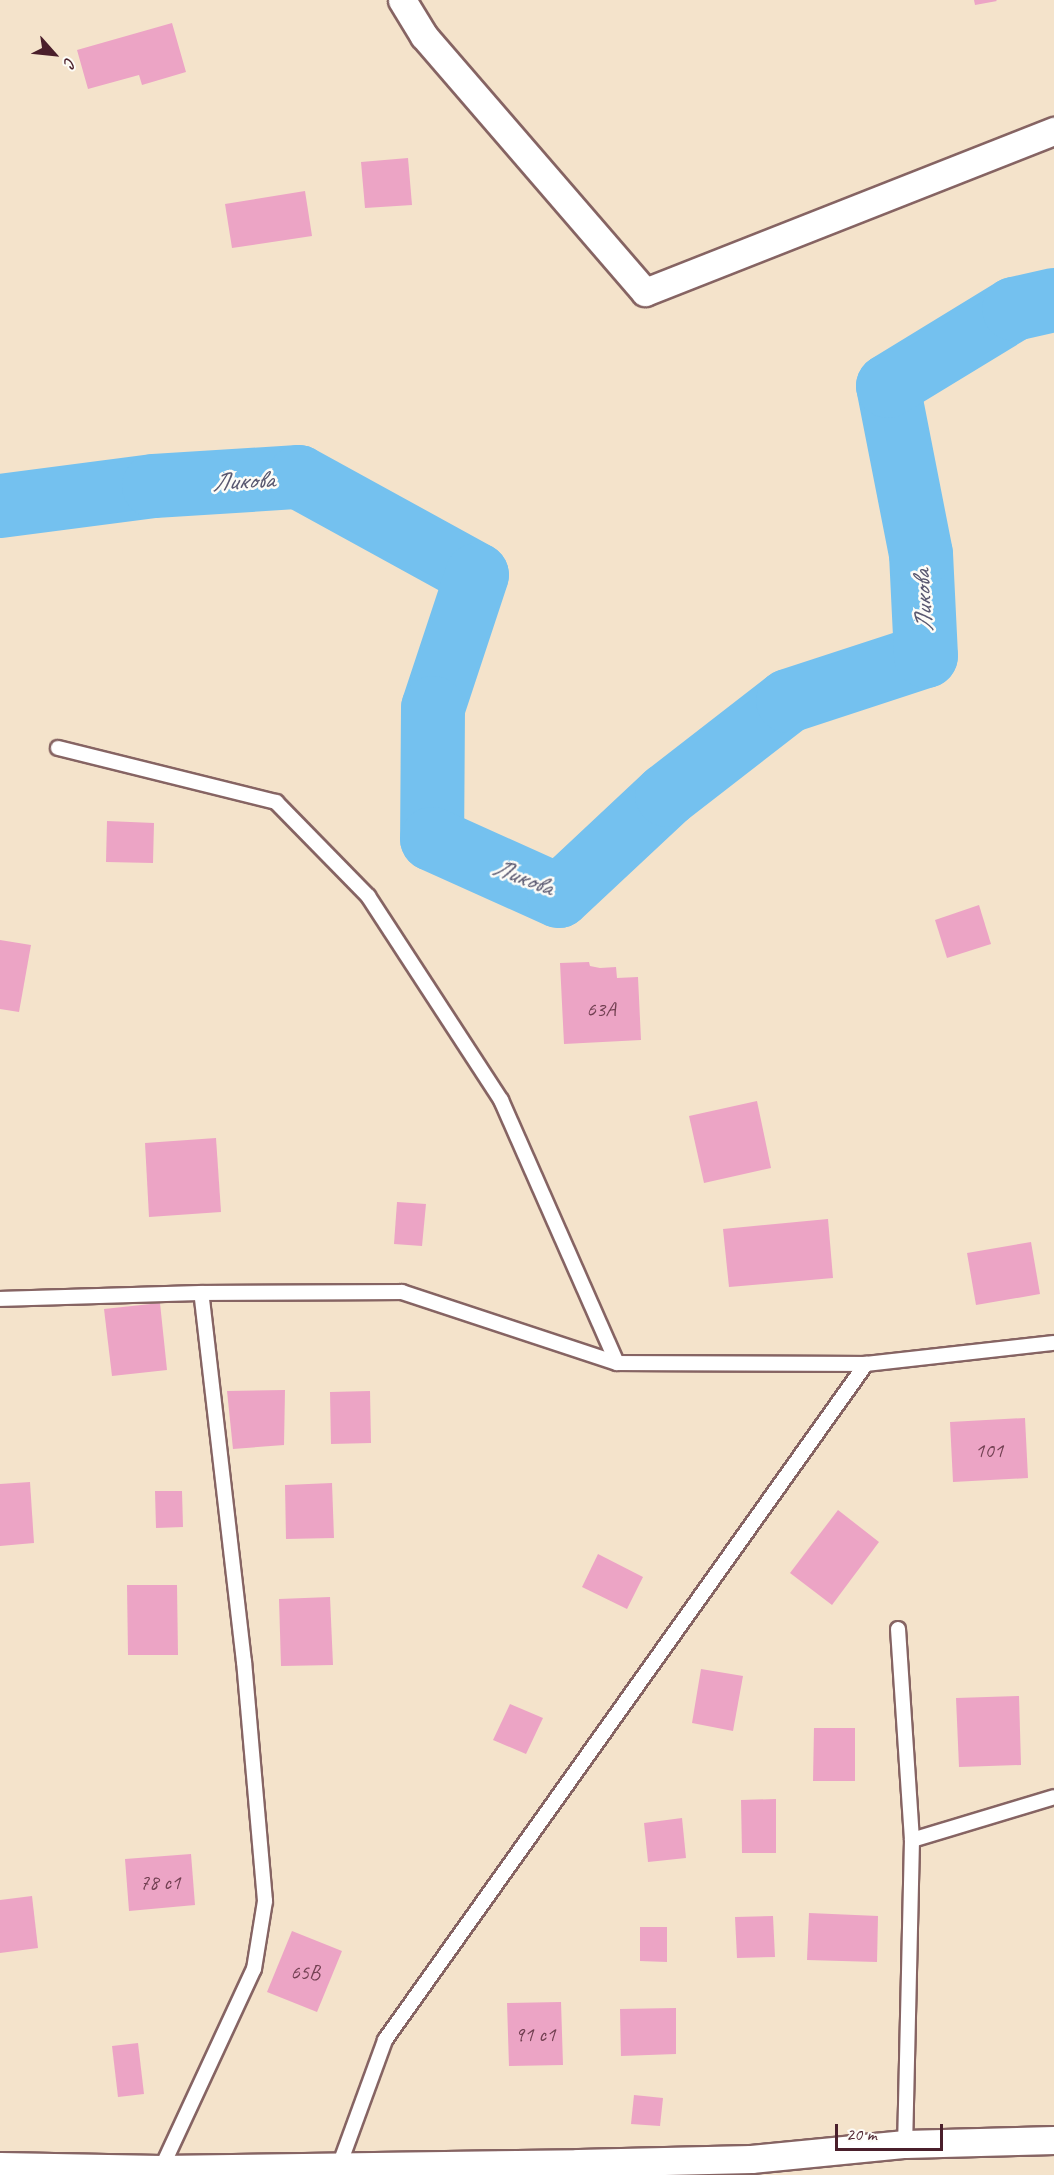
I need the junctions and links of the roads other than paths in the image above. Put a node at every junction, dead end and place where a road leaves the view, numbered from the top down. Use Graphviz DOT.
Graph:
graph roads {
  1 [pos="402,0"];
  2 [pos="1048,134"];
  3 [pos="58,748"];
  4 [pos="201,1293"];
  5 [pos="0,1299"];
  6 [pos="1054,1343"];
  7 [pos="616,1363"];
  8 [pos="866,1364"];
  9 [pos="898,1629"];
  10 [pos="1054,1797"];
  11 [pos="912,1840"];
  12 [pos="1054,2140"];
  13 [pos="905,2144"];
  14 [pos="0,2166"];
  15 [pos="339,2166"];
  16 [pos="756,2167"];
  17 [pos="161,2169"];
  1 -- 2 [label="street"];
  3 -- 7 [label="lane"];
  4 -- 5 [label="lane"];
  4 -- 7 [label="lane"];
  4 -- 17 [label="lane"];
  6 -- 8 [label="lane"];
  7 -- 8 [label="lane"];
  8 -- 15 [label="lane"];
  9 -- 11 [label="lane"];
  10 -- 11 [label="lane"];
  11 -- 13 [label="lane"];
  12 -- 13 [label="street"];
  13 -- 16 [label="street"];
  14 -- 17 [label="street"];
  15 -- 16 [label="street"];
  15 -- 17 [label="street"];
}
